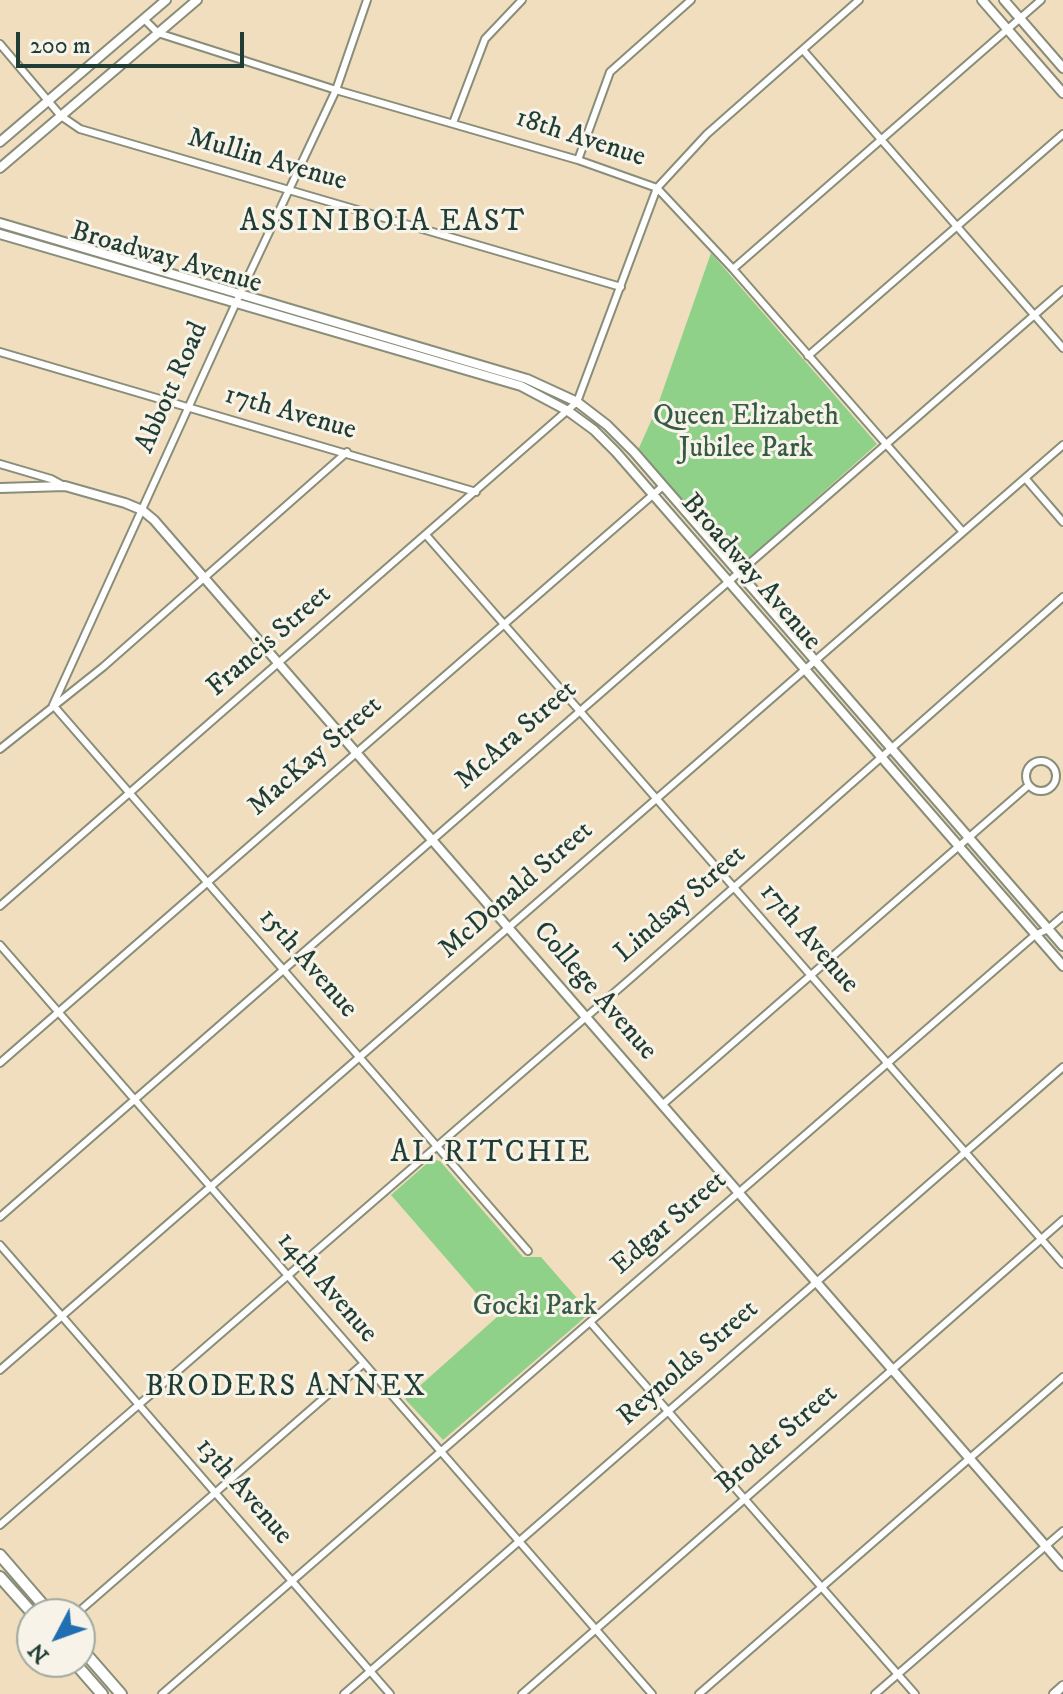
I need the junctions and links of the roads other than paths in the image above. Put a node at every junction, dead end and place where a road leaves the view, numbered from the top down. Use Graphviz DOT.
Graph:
graph roads {
  1 [pos="166,0"];
  2 [pos="197,0"];
  3 [pos="367,0"];
  4 [pos="522,0"];
  5 [pos="691,0"];
  6 [pos="859,0"];
  7 [pos="982,0"];
  8 [pos="1004,0"];
  9 [pos="1041,0"];
  10 [pos="681,3"];
  11 [pos="144,19"];
  12 [pos="1020,19"];
  13 [pos="1008,29"];
  14 [pos="158,33"];
  15 [pos="0,44"];
  16 [pos="803,50"];
  17 [pos="1063,68"];
  18 [pos="336,90"];
  19 [pos="1063,93"];
  20 [pos="48,101"];
  21 [pos="61,116"];
  22 [pos="453,123"];
  23 [pos="1063,134"];
  24 [pos="881,139"];
  25 [pos="0,142"];
  26 [pos="578,160"];
  27 [pos="0,168"];
  28 [pos="657,188"];
  29 [pos="289,191"];
  30 [pos="0,223"];
  31 [pos="957,226"];
  32 [pos="0,234"];
  33 [pos="733,269"];
  34 [pos="621,287"];
  35 [pos="1063,290"];
  36 [pos="238,298"];
  37 [pos="1034,315"];
  38 [pos="1063,348"];
  39 [pos="0,352"];
  40 [pos="808,356"];
  41 [pos="577,402"];
  42 [pos="187,408"];
  43 [pos="568,411"];
  44 [pos="886,445"];
  45 [pos="1063,445"];
  46 [pos="347,452"];
  47 [pos="0,464"];
  48 [pos="1025,478"];
  49 [pos="65,486"];
  50 [pos="663,486"];
  51 [pos="0,488"];
  52 [pos="476,492"];
  53 [pos="653,494"];
  54 [pos="142,510"];
  55 [pos="1063,522"];
  56 [pos="963,532"];
  57 [pos="426,535"];
  58 [pos="740,574"];
  59 [pos="204,577"];
  60 [pos="729,583"];
  61 [pos="1063,597"];
  62 [pos="503,623"];
  63 [pos="816,660"];
  64 [pos="279,663"];
  65 [pos="805,670"];
  66 [pos="53,705"];
  67 [pos="579,711"];
  68 [pos="892,748"];
  69 [pos="0,749"];
  70 [pos="356,752"];
  71 [pos="881,757"];
  72 [pos="1029,785"];
  73 [pos="129,793"];
  74 [pos="657,799"];
  75 [pos="969,837"];
  76 [pos="432,839"];
  77 [pos="958,846"];
  78 [pos="206,881"];
  79 [pos="734,888"];
  80 [pos="0,906"];
  81 [pos="1063,916"];
  82 [pos="509,928"];
  83 [pos="1048,929"];
  84 [pos="1035,935"];
  85 [pos="0,945"];
  86 [pos="1063,946"];
  87 [pos="1063,966"];
  88 [pos="283,969"];
  89 [pos="811,976"];
  90 [pos="59,1013"];
  91 [pos="586,1017"];
  92 [pos="360,1058"];
  93 [pos="0,1063"];
  94 [pos="888,1064"];
  95 [pos="1063,1067"];
  96 [pos="133,1099"];
  97 [pos="662,1105"];
  98 [pos="437,1145"];
  99 [pos="965,1152"];
  100 [pos="210,1188"];
  101 [pos="739,1193"];
  102 [pos="0,1217"];
  103 [pos="1063,1220"];
  104 [pos="1041,1239"];
  105 [pos="0,1245"];
  106 [pos="528,1251"];
  107 [pos="1063,1264"];
  108 [pos="286,1275"];
  109 [pos="816,1282"];
  110 [pos="62,1316"];
  111 [pos="590,1322"];
  112 [pos="363,1364"];
  113 [pos="0,1370"];
  114 [pos="893,1370"];
  115 [pos="1063,1377"];
  116 [pos="138,1404"];
  117 [pos="668,1411"];
  118 [pos="441,1452"];
  119 [pos="970,1459"];
  120 [pos="215,1493"];
  121 [pos="744,1499"];
  122 [pos="0,1525"];
  123 [pos="1063,1531"];
  124 [pos="518,1540"];
  125 [pos="1046,1546"];
  126 [pos="0,1555"];
  127 [pos="1063,1566"];
  128 [pos="0,1577"];
  129 [pos="292,1581"];
  130 [pos="821,1586"];
  131 [pos="19,1598"];
  132 [pos="37,1598"];
  133 [pos="94,1598"];
  134 [pos="596,1630"];
  135 [pos="96,1665"];
  136 [pos="371,1671"];
  137 [pos="898,1674"];
  138 [pos="88,1678"];
  139 [pos="1063,1686"];
  140 [pos="102,1694"];
  141 [pos="121,1694"];
  142 [pos="162,1694"];
  143 [pos="344,1694"];
  144 [pos="390,1694"];
  145 [pos="522,1694"];
  146 [pos="652,1694"];
  147 [pos="699,1694"];
  148 [pos="875,1694"];
  149 [pos="915,1694"];
  150 [pos="1054,1694"];
  1 -- 11 [label="street"];
  2 -- 14 [label="street"];
  3 -- 18 [label="street, Abbott Road"];
  4 -- 22 [label="street"];
  5 -- 10 [label="street"];
  6 -- 16 [label="street"];
  7 -- 13 [label="street"];
  8 -- 12 [label="street"];
  9 -- 12 [label="street"];
  10 -- 26 [label="street"];
  11 -- 14 [label="street, 18th Avenue"];
  11 -- 20 [label="street"];
  12 -- 13 [label="street"];
  12 -- 17 [label="street"];
  13 -- 19 [label="street"];
  13 -- 24 [label="street"];
  14 -- 18 [label="street, 18th Avenue"];
  14 -- 21 [label="street"];
  15 -- 20 [label="street"];
  16 -- 24 [label="street"];
  16 -- 28 [label="street"];
  18 -- 22 [label="street, 18th Avenue"];
  18 -- 29 [label="street, Abbott Road"];
  20 -- 21 [label="street, Mullin Avenue"];
  20 -- 25 [label="street"];
  21 -- 27 [label="street"];
  21 -- 29 [label="street, Mullin Avenue"];
  22 -- 26 [label="street, 18th Avenue"];
  23 -- 31 [label="street"];
  24 -- 31 [label="street"];
  24 -- 33 [label="street"];
  26 -- 28 [label="street, 18th Avenue"];
  28 -- 33 [label="street, 18th Avenue"];
  28 -- 34 [label="street"];
  29 -- 34 [label="street, Mullin Avenue"];
  29 -- 36 [label="street, Abbott Road"];
  30 -- 36 [label="street, Broadway Avenue"];
  31 -- 37 [label="street"];
  31 -- 40 [label="street"];
  32 -- 36 [label="street, Broadway Avenue"];
  33 -- 40 [label="street, 18th Avenue"];
  34 -- 41 [label="street"];
  35 -- 37 [label="street, McAra Street"];
  36 -- 41 [label="street, Broadway Avenue"];
  36 -- 42 [label="street, Abbott Road"];
  36 -- 43 [label="street, Broadway Avenue"];
  37 -- 38 [label="street"];
  37 -- 44 [label="street, McAra Street"];
  39 -- 42 [label="street, 17th Avenue"];
  40 -- 44 [label="street, 18th Avenue"];
  41 -- 43 [label="street, Francis Street"];
  41 -- 50 [label="street, Broadway Avenue"];
  42 -- 46 [label="street, 17th Avenue"];
  42 -- 54 [label="street, Abbott Road"];
  43 -- 52 [label="street, Francis Street"];
  43 -- 53 [label="street, Broadway Avenue"];
  44 -- 56 [label="street, 18th Avenue"];
  44 -- 58 [label="street, McAra Street"];
  45 -- 48 [label="street, McDonald Street"];
  46 -- 52 [label="street, 17th Avenue"];
  46 -- 59 [label="street"];
  47 -- 49 [label="street, College Avenue"];
  48 -- 55 [label="street"];
  48 -- 56 [label="street, McDonald Street"];
  49 -- 51 [label="street, College Avenue"];
  49 -- 54 [label="street, College Avenue"];
  50 -- 53 [label="street, MacKay Street"];
  50 -- 58 [label="street, Broadway Avenue"];
  52 -- 57 [label="street, Francis Street"];
  53 -- 60 [label="street, Broadway Avenue"];
  53 -- 62 [label="street, MacKay Street"];
  54 -- 59 [label="street, College Avenue"];
  54 -- 66 [label="street, Abbott Road"];
  56 -- 63 [label="street, McDonald Street"];
  57 -- 62 [label="street, 17th Avenue"];
  57 -- 64 [label="street, Francis Street"];
  58 -- 60 [label="street, McAra Street"];
  58 -- 63 [label="street, Broadway Avenue"];
  59 -- 64 [label="street, College Avenue"];
  59 -- 66 [label="street"];
  60 -- 65 [label="street, Broadway Avenue"];
  60 -- 67 [label="street, McAra Street"];
  61 -- 68 [label="street, Lindsay Street"];
  62 -- 67 [label="street, 17th Avenue"];
  62 -- 70 [label="street, MacKay Street"];
  63 -- 65 [label="street, McDonald Street"];
  63 -- 68 [label="street, Broadway Avenue"];
  64 -- 70 [label="street, College Avenue"];
  64 -- 73 [label="street, Francis Street"];
  65 -- 71 [label="street, Broadway Avenue"];
  65 -- 74 [label="street, McDonald Street"];
  66 -- 69 [label="street"];
  66 -- 73 [label="street, 15th Avenue"];
  67 -- 74 [label="street, 17th Avenue"];
  67 -- 76 [label="street, McAra Street"];
  68 -- 71 [label="street, Lindsay Street"];
  68 -- 75 [label="street, Broadway Avenue"];
  70 -- 76 [label="street, College Avenue"];
  70 -- 78 [label="street, MacKay Street"];
  71 -- 77 [label="street, Broadway Avenue"];
  71 -- 79 [label="street, Lindsay Street"];
  72 -- 72 [label="street"];
  72 -- 75 [label="street"];
  73 -- 78 [label="street, 15th Avenue"];
  73 -- 80 [label="street, Francis Street"];
  74 -- 79 [label="street, 17th Avenue"];
  74 -- 82 [label="street, McDonald Street"];
  75 -- 77 [label="street"];
  75 -- 83 [label="street, Broadway Avenue"];
  76 -- 82 [label="street, College Avenue"];
  76 -- 88 [label="street, McAra Street"];
  77 -- 84 [label="street, Broadway Avenue"];
  77 -- 89 [label="street"];
  78 -- 88 [label="street, 15th Avenue"];
  78 -- 90 [label="street, MacKay Street"];
  79 -- 89 [label="street, 17th Avenue"];
  79 -- 91 [label="street, Lindsay Street"];
  81 -- 83 [label="street, Edgar Street"];
  82 -- 91 [label="street, College Avenue"];
  82 -- 92 [label="street, McDonald Street"];
  83 -- 84 [label="street, Edgar Street"];
  83 -- 86 [label="street, Broadway Avenue"];
  84 -- 87 [label="street, Broadway Avenue"];
  84 -- 94 [label="street, Edgar Street"];
  85 -- 90 [label="street, 14th Avenue"];
  88 -- 92 [label="street, 15th Avenue"];
  88 -- 96 [label="street, McAra Street"];
  89 -- 94 [label="street, 17th Avenue"];
  89 -- 97 [label="street"];
  90 -- 93 [label="street, MacKay Street"];
  90 -- 96 [label="street, 14th Avenue"];
  91 -- 97 [label="street, College Avenue"];
  91 -- 98 [label="street, Lindsay Street"];
  92 -- 98 [label="street, 15th Avenue"];
  92 -- 100 [label="street, McDonald Street"];
  94 -- 99 [label="street, 17th Avenue"];
  94 -- 101 [label="street, Edgar Street"];
  95 -- 99 [label="street, Reynolds Street"];
  96 -- 100 [label="street, 14th Avenue"];
  96 -- 102 [label="street, McAra Street"];
  97 -- 101 [label="street, College Avenue"];
  98 -- 106 [label="street, 15th Avenue"];
  98 -- 108 [label="street, Lindsay Street"];
  99 -- 104 [label="street, 17th Avenue"];
  99 -- 109 [label="street, Reynolds Street"];
  100 -- 108 [label="street, 14th Avenue"];
  100 -- 110 [label="street, McDonald Street"];
  101 -- 109 [label="street, College Avenue"];
  101 -- 111 [label="street, Edgar Street"];
  103 -- 104 [label="street, Broder Street"];
  104 -- 107 [label="street, 17th Avenue"];
  104 -- 114 [label="street, Broder Street"];
  105 -- 110 [label="street, 13th Avenue"];
  108 -- 112 [label="street, 14th Avenue"];
  108 -- 116 [label="street, Lindsay Street"];
  109 -- 114 [label="street, College Avenue"];
  109 -- 117 [label="street, Reynolds Street"];
  110 -- 113 [label="street, McDonald Street"];
  110 -- 116 [label="street, 13th Avenue"];
  111 -- 117 [label="street"];
  111 -- 118 [label="street, Edgar Street"];
  112 -- 118 [label="street, 14th Avenue"];
  112 -- 120 [label="street"];
  114 -- 119 [label="street, College Avenue"];
  114 -- 121 [label="street, Broder Street"];
  115 -- 119 [label="street"];
  116 -- 120 [label="street, 13th Avenue"];
  116 -- 122 [label="street, Lindsay Street"];
  117 -- 121 [label="street"];
  117 -- 124 [label="street, Reynolds Street"];
  118 -- 124 [label="street, 14th Avenue"];
  118 -- 129 [label="street, Edgar Street"];
  119 -- 125 [label="street, College Avenue"];
  119 -- 130 [label="street"];
  120 -- 129 [label="street, 13th Avenue"];
  120 -- 133 [label="street"];
  121 -- 130 [label="street"];
  121 -- 134 [label="street, Broder Street"];
  123 -- 125 [label="street"];
  124 -- 134 [label="street, 14th Avenue"];
  124 -- 136 [label="street, Reynolds Street"];
  125 -- 127 [label="street, College Avenue"];
  125 -- 137 [label="street"];
  126 -- 132 [label="main road"];
  128 -- 131 [label="main road"];
  129 -- 136 [label="street, 13th Avenue"];
  129 -- 142 [label="street, Edgar Street"];
  130 -- 137 [label="street"];
  130 -- 147 [label="street"];
  134 -- 145 [label="street, Broder Street"];
  134 -- 146 [label="street, 14th Avenue"];
  135 -- 141 [label="main road"];
  136 -- 143 [label="street, Reynolds Street"];
  136 -- 144 [label="street, 13th Avenue"];
  137 -- 148 [label="street"];
  137 -- 149 [label="street"];
  138 -- 140 [label="main road"];
  139 -- 150 [label="street"];
}
